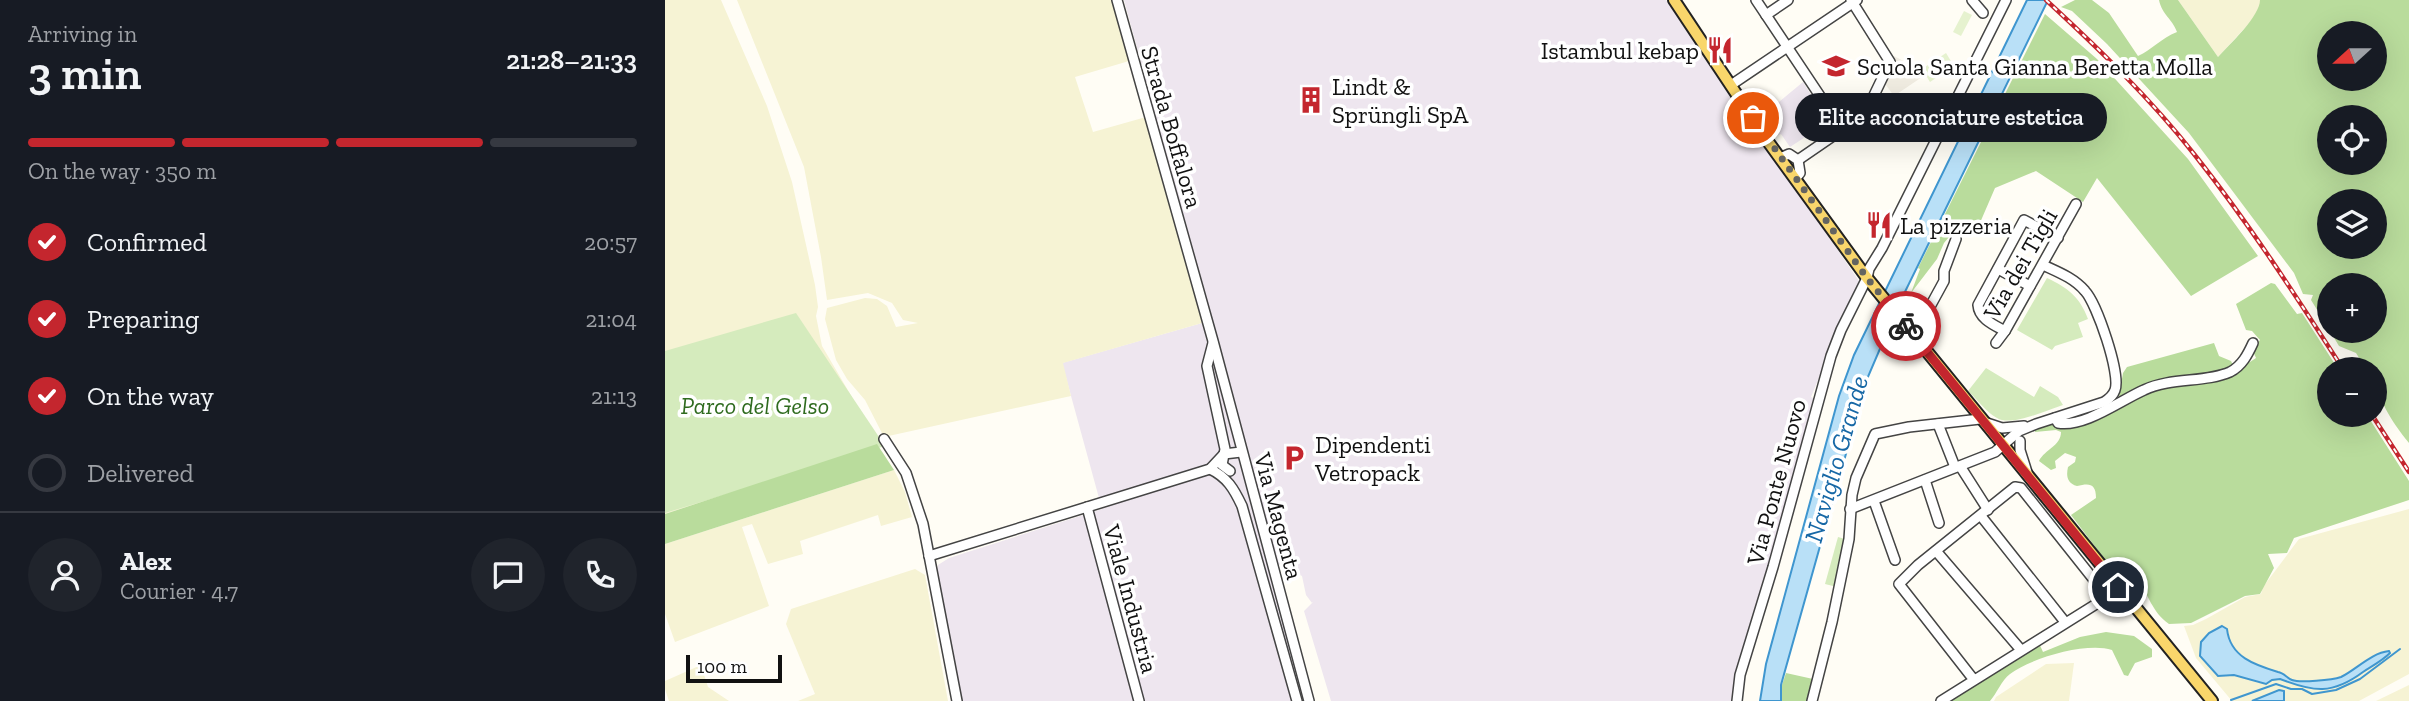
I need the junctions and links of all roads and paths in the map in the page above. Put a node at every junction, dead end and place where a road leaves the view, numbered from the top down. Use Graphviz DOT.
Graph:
graph roads {
  1 [pos="1117,0"];
  2 [pos="1674,0"];
  3 [pos="1756,0"];
  4 [pos="1788,0"];
  5 [pos="1972,0"];
  6 [pos="2006,0"];
  7 [pos="1854,1"];
  8 [pos="1983,13"];
  9 [pos="1766,15"];
  10 [pos="1787,47"];
  11 [pos="1731,85"];
  12 [pos="1842,129"];
  13 [pos="1780,158"];
  14 [pos="1798,160"];
  15 [pos="1795,179"];
  16 [pos="2076,204"];
  17 [pos="2057,237"];
  18 [pos="1956,239"];
  19 [pos="1191,265"];
  20 [pos="2043,265"];
  21 [pos="1998,269"];
  22 [pos="1870,282"];
  23 [pos="2030,286"];
  24 [pos="2005,331"];
  25 [pos="1914,336"];
  26 [pos="1213,341"];
  27 [pos="2253,343"];
  28 [pos="1996,344"];
  29 [pos="2055,418"];
  30 [pos="1980,419"];
  31 [pos="1938,424"];
  32 [pos="2036,424"];
  33 [pos="884,439"];
  34 [pos="2020,441"];
  35 [pos="2002,446"];
  36 [pos="1241,452"];
  37 [pos="1224,454"];
  38 [pos="1245,464"];
  39 [pos="1957,467"];
  40 [pos="1210,469"];
  41 [pos="1226,473"];
  42 [pos="1925,480"];
  43 [pos="2035,485"];
  44 [pos="1874,501"];
  45 [pos="1087,507"];
  46 [pos="1850,509"];
  47 [pos="1984,513"];
  48 [pos="1939,523"];
  49 [pos="2075,534"];
  50 [pos="2065,543"];
  51 [pos="1936,551"];
  52 [pos="929,556"];
  53 [pos="1895,560"];
  54 [pos="2065,622"];
  55 [pos="2021,650"];
  56 [pos="1974,680"];
  57 [pos="957,701"];
  58 [pos="1139,701"];
  59 [pos="1297,701"];
  60 [pos="1309,701"];
  61 [pos="1737,701"];
  62 [pos="1812,701"];
  63 [pos="1941,701"];
  64 [pos="2212,701"];
  1 -- 19 [label="street, Strada Boffalora"];
  2 -- 11 [label="main road"];
  3 -- 9 [label="street"];
  4 -- 9 [label="street"];
  5 -- 8 [label="street"];
  6 -- 22 [label="street, Via Ponte Nuovo"];
  7 -- 10 [label="street"];
  7 -- 12 [label="street"];
  9 -- 10 [label="street"];
  10 -- 11 [label="street"];
  10 -- 12 [label="street"];
  11 -- 13 [label="main road"];
  12 -- 14 [label="street"];
  13 -- 14 [label="street"];
  13 -- 15 [label="main road"];
  14 -- 15 [label="street"];
  15 -- 22 [label="main road"];
  16 -- 17 [label="street, Via dei Tigli"];
  17 -- 20 [label="street, Via dei Tigli"];
  17 -- 21 [label="street"];
  18 -- 25 [label="street"];
  19 -- 26 [label="street, Via Magenta"];
  20 -- 23 [label="street, Via dei Tigli"];
  20 -- 29 [label="street"];
  21 -- 23 [label="street"];
  21 -- 24 [label="street"];
  22 -- 25 [label="main road"];
  22 -- 61 [label="street, Via Ponte Nuovo"];
  23 -- 24 [label="street, Via dei Tigli"];
  24 -- 28 [label="street, Via dei Tigli"];
  25 -- 30 [label="main road"];
  26 -- 36 [label="street, Via Magenta"];
  26 -- 37 [label="street, Via Magenta"];
  27 -- 29 [label="street"];
  29 -- 32 [label="street"];
  30 -- 31 [label="street"];
  30 -- 32 [label="street"];
  30 -- 35 [label="main road"];
  31 -- 39 [label="street"];
  31 -- 46 [label="street"];
  32 -- 34 [label="street"];
  32 -- 35 [label="street"];
  33 -- 52 [label="street"];
  34 -- 35 [label="street"];
  34 -- 43 [label="street"];
  35 -- 39 [label="street"];
  35 -- 43 [label="main road"];
  36 -- 37 [label="street"];
  36 -- 38 [label="street, Via Magenta"];
  37 -- 40 [label="street, Viale Industria"];
  37 -- 41 [label="street, Via Magenta"];
  38 -- 41 [label="street"];
  38 -- 60 [label="street, Via Magenta"];
  39 -- 42 [label="street"];
  39 -- 47 [label="street"];
  40 -- 41 [label="street"];
  40 -- 45 [label="street, Viale Industria"];
  41 -- 59 [label="street, Via Magenta"];
  42 -- 44 [label="street"];
  42 -- 48 [label="street"];
  43 -- 49 [label="main road"];
  44 -- 46 [label="street"];
  44 -- 53 [label="street"];
  45 -- 52 [label="street, Viale Industria"];
  45 -- 58 [label="street, Viale Industria"];
  46 -- 62 [label="street"];
  47 -- 50 [label="street"];
  47 -- 51 [label="street"];
  47 -- 54 [label="street"];
  49 -- 50 [label="street"];
  49 -- 64 [label="main road"];
  50 -- 54 [label="street"];
  51 -- 55 [label="street"];
  51 -- 56 [label="street"];
  52 -- 57 [label="street"];
  54 -- 55 [label="street"];
  55 -- 56 [label="street"];
  56 -- 63 [label="street"];
}
